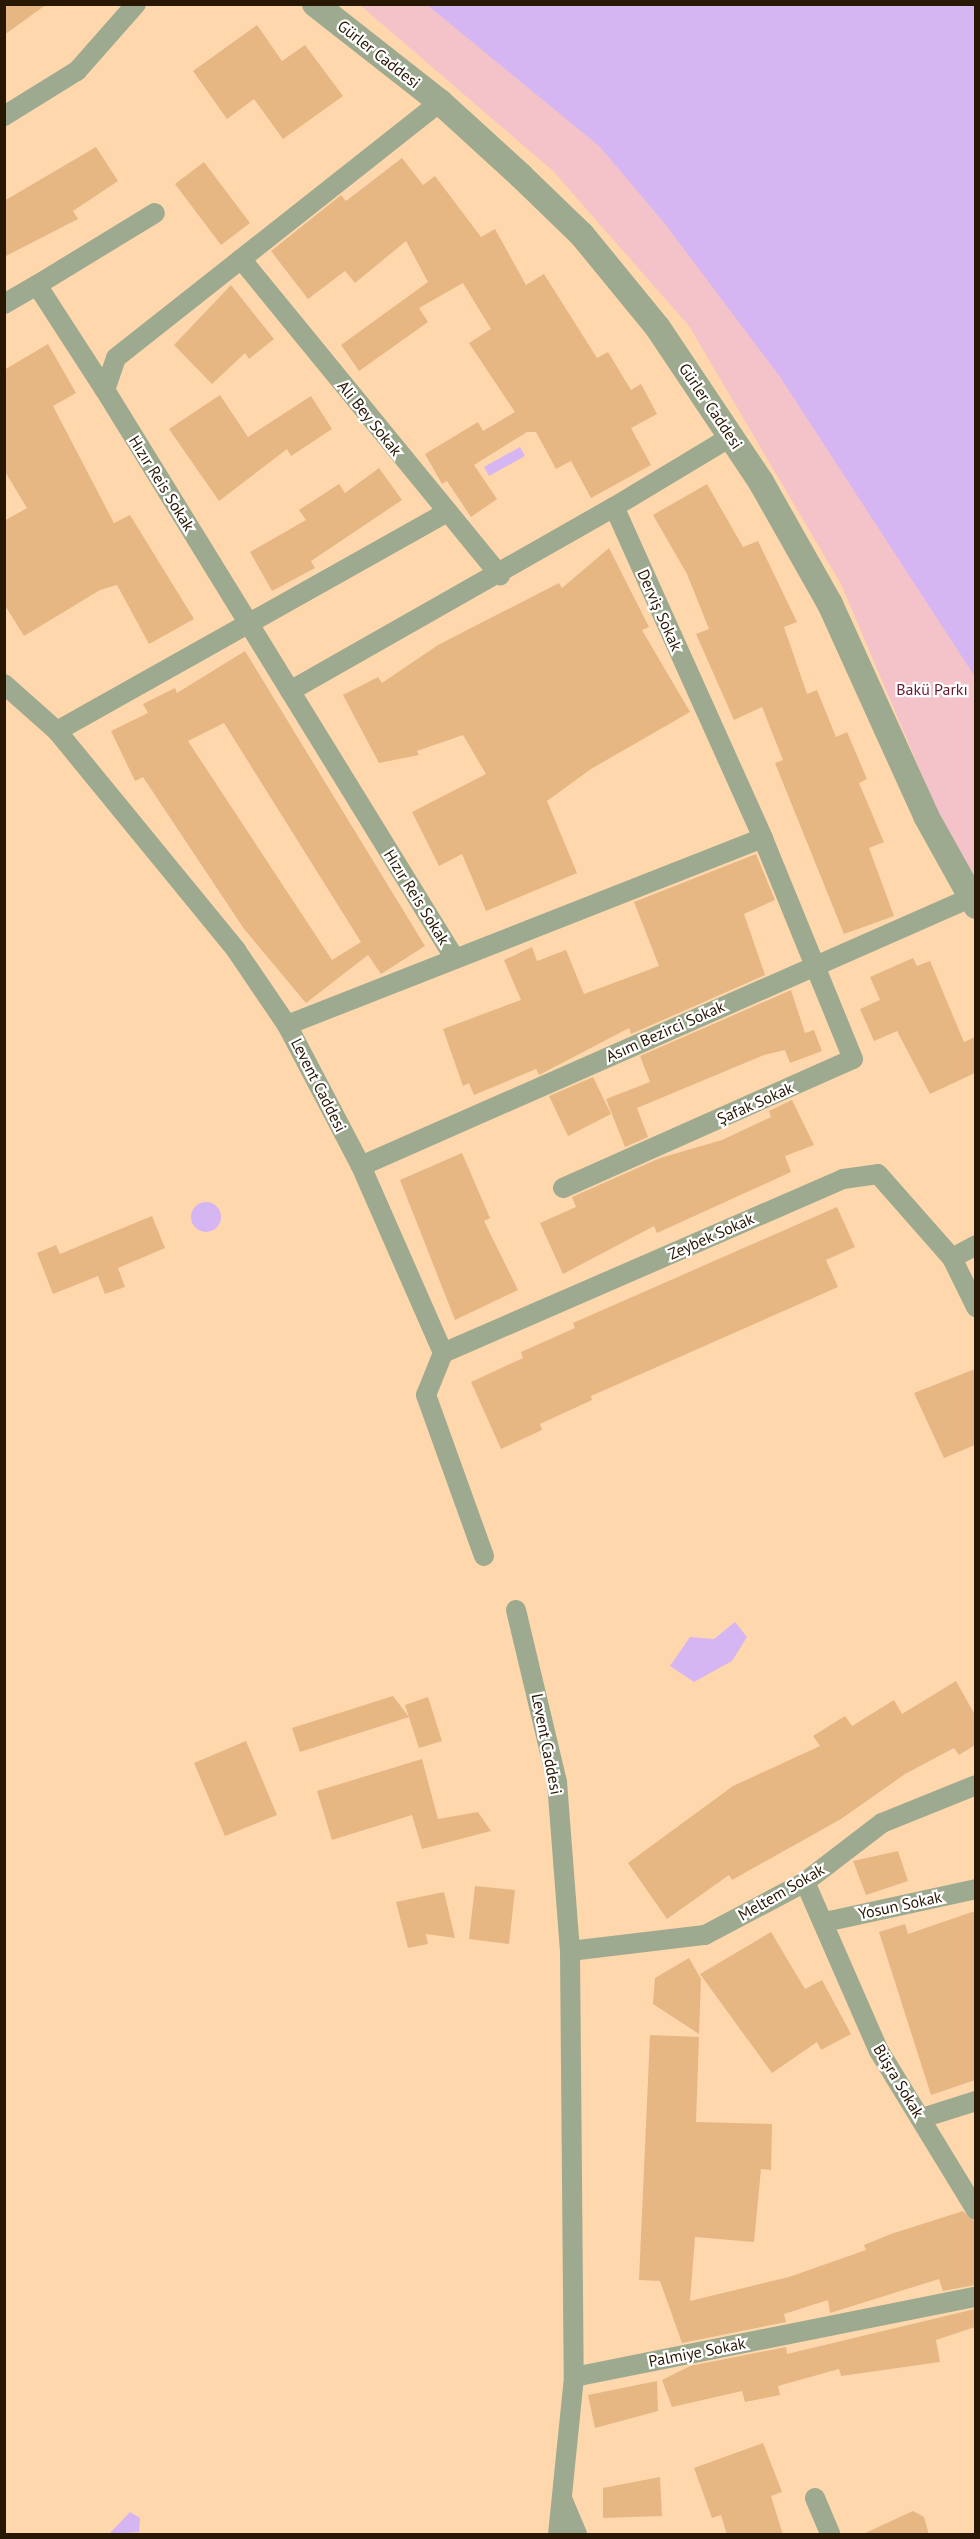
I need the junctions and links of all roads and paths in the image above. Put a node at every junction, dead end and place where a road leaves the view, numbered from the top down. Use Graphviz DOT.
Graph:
graph roads {
  1 [pos="136,4"];
  2 [pos="315,4"];
  3 [pos="440,102"];
  4 [pos="4,116"];
  5 [pos="155,213"];
  6 [pos="241,259"];
  7 [pos="37,285"];
  8 [pos="4,304"];
  9 [pos="105,390"];
  10 [pos="732,436"];
  11 [pos="614,507"];
  12 [pos="447,512"];
  13 [pos="500,576"];
  14 [pos="247,621"];
  15 [pos="4,684"];
  16 [pos="290,691"];
  17 [pos="57,731"];
  18 [pos="763,838"];
  19 [pos="973,902"];
  20 [pos="454,957"];
  21 [pos="816,963"];
  22 [pos="287,1024"];
  23 [pos="361,1166"];
  24 [pos="563,1188"];
  25 [pos="975,1245"];
  26 [pos="952,1258"];
  27 [pos="975,1307"];
  28 [pos="443,1353"];
  29 [pos="484,1556"];
  30 [pos="516,1610"];
  31 [pos="975,1785"];
  32 [pos="805,1882"];
  33 [pos="975,1889"];
  34 [pos="825,1922"];
  35 [pos="570,1951"];
  36 [pos="975,2101"];
  37 [pos="922,2118"];
  38 [pos="975,2210"];
  39 [pos="975,2297"];
  40 [pos="574,2377"];
  41 [pos="561,2497"];
  42 [pos="815,2498"];
  43 [pos="558,2535"];
  44 [pos="577,2535"];
  45 [pos="830,2535"];
  1 -- 4 [label="street"];
  2 -- 3 [label="street, Gürler Caddesi"];
  3 -- 6 [label="street"];
  3 -- 10 [label="street, Gürler Caddesi"];
  5 -- 7 [label="street"];
  6 -- 9 [label="street"];
  6 -- 12 [label="street, Ali Bey Sokak"];
  7 -- 8 [label="street"];
  7 -- 9 [label="street, Hızır Reis Sokak"];
  9 -- 14 [label="street, Hızır Reis Sokak"];
  10 -- 11 [label="street"];
  10 -- 19 [label="street, Gürler Caddesi"];
  11 -- 13 [label="street"];
  11 -- 18 [label="street, Derviş Sokak"];
  12 -- 13 [label="street, Ali Bey Sokak"];
  12 -- 14 [label="street"];
  13 -- 16 [label="street"];
  14 -- 16 [label="street, Hızır Reis Sokak"];
  14 -- 17 [label="street"];
  15 -- 17 [label="street, Levent Caddesi"];
  16 -- 20 [label="street, Hızır Reis Sokak"];
  17 -- 22 [label="street, Levent Caddesi"];
  18 -- 20 [label="street"];
  18 -- 21 [label="street, Derviş Sokak"];
  19 -- 21 [label="street, Asım Bezirci Sokak"];
  20 -- 22 [label="street"];
  21 -- 23 [label="street, Asım Bezirci Sokak"];
  21 -- 24 [label="street, Şafak Sokak"];
  22 -- 23 [label="street, Levent Caddesi"];
  23 -- 28 [label="street, Levent Caddesi"];
  25 -- 26 [label="street"];
  26 -- 27 [label="street"];
  26 -- 28 [label="street, Zeybek Sokak"];
  28 -- 29 [label="street"];
  30 -- 35 [label="street, Levent Caddesi"];
  31 -- 32 [label="street, Meltem Sokak"];
  32 -- 34 [label="street, Büşra Sokak"];
  32 -- 35 [label="street, Meltem Sokak"];
  33 -- 34 [label="street, Yosun Sokak"];
  34 -- 37 [label="street, Büşra Sokak"];
  35 -- 40 [label="street, Levent Caddesi"];
  36 -- 37 [label="street"];
  37 -- 38 [label="street, Büşra Sokak"];
  39 -- 40 [label="street, Palmiye Sokak"];
  40 -- 41 [label="street"];
  41 -- 43 [label="street"];
  41 -- 44 [label="street"];
  42 -- 45 [label="street"];
}
